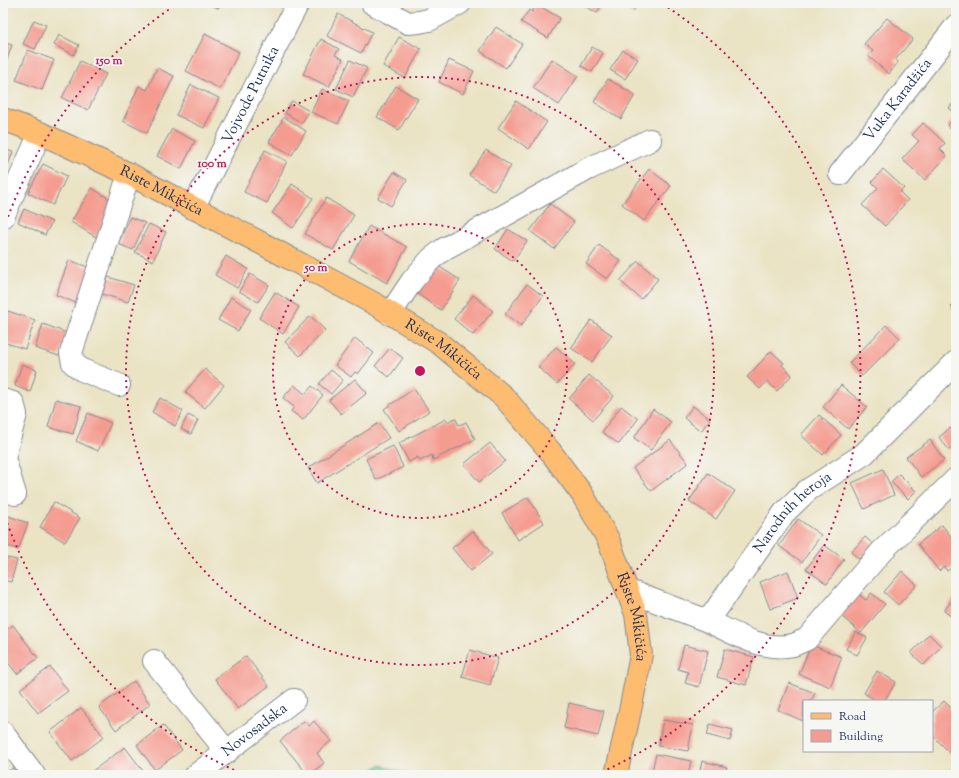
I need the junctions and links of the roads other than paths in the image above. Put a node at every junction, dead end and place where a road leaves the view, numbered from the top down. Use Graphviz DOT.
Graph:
graph roads {
  1 [pos="298,3"];
  2 [pos="372,3"];
  3 [pos="460,3"];
  4 [pos="956,26"];
  5 [pos="3,119"];
  6 [pos="40,133"];
  7 [pos="650,140"];
  8 [pos="128,174"];
  9 [pos="840,174"];
  10 [pos="193,208"];
  11 [pos="3,217"];
  12 [pos="390,314"];
  13 [pos="956,362"];
  14 [pos="119,385"];
  15 [pos="3,400"];
  16 [pos="956,480"];
  17 [pos="15,494"];
  18 [pos="628,591"];
  19 [pos="708,621"];
  20 [pos="154,661"];
  21 [pos="294,700"];
  22 [pos="3,733"];
  23 [pos="227,752"];
  24 [pos="34,775"];
  25 [pos="196,775"];
  26 [pos="616,775"];
  1 -- 10 [label="street, Vojvode Putnika"];
  2 -- 3 [label="street"];
  4 -- 9 [label="street, Vuka Karadžića"];
  5 -- 6 [label="main road, Riste Mikičića"];
  6 -- 8 [label="main road, Riste Mikičića"];
  6 -- 11 [label="street"];
  7 -- 12 [label="street"];
  8 -- 10 [label="main road, Riste Mikičića"];
  8 -- 14 [label="street"];
  10 -- 12 [label="main road, Riste Mikičića"];
  12 -- 18 [label="main road, Riste Mikičića"];
  13 -- 19 [label="street, Narodnih heroja"];
  15 -- 17 [label="street"];
  16 -- 19 [label="street"];
  18 -- 19 [label="street"];
  18 -- 26 [label="main road, Riste Mikičića"];
  20 -- 23 [label="street"];
  21 -- 23 [label="street, Novosadska"];
  22 -- 24 [label="street"];
  23 -- 25 [label="street, Novosadska"];
}
